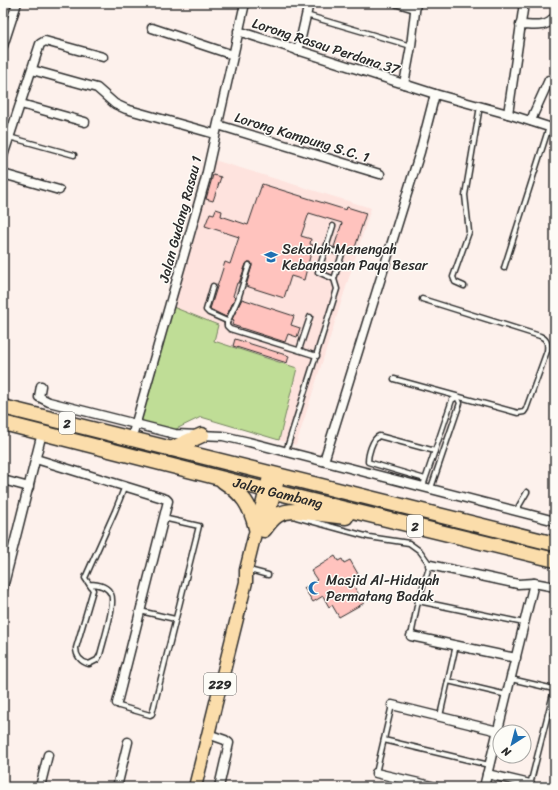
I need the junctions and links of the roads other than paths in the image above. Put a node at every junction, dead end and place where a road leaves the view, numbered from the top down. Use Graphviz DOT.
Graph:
graph roads {
  1 [pos="17,3"];
  2 [pos="245,3"];
  3 [pos="309,3"];
  4 [pos="398,3"];
  5 [pos="524,3"];
  6 [pos="416,5"];
  7 [pos="306,15"];
  8 [pos="555,16"];
  9 [pos="6,24"];
  10 [pos="520,25"];
  11 [pos="152,28"];
  12 [pos="238,32"];
  13 [pos="3,46"];
  14 [pos="411,46"];
  15 [pos="298,51"];
  16 [pos="233,54"];
  17 [pos="103,57"];
  18 [pos="32,70"];
  19 [pos="549,80"];
  20 [pos="406,84"];
  21 [pos="435,94"];
  22 [pos="21,104"];
  23 [pos="480,106"];
  24 [pos="508,114"];
  25 [pos="85,122"];
  26 [pos="531,122"];
  27 [pos="218,125"];
  28 [pos="552,128"];
  29 [pos="215,134"];
  30 [pos="10,137"];
  31 [pos="74,155"];
  32 [pos="3,156"];
  33 [pos="3,174"];
  34 [pos="380,174"];
  35 [pos="60,190"];
  36 [pos="333,226"];
  37 [pos="326,248"];
  38 [pos="249,266"];
  39 [pos="504,268"];
  40 [pos="334,279"];
  41 [pos="213,286"];
  42 [pos="464,286"];
  43 [pos="422,299"];
  44 [pos="310,317"];
  45 [pos="227,323"];
  46 [pos="299,350"];
  47 [pos="317,356"];
  48 [pos="394,379"];
  49 [pos="41,386"];
  50 [pos="457,396"];
  51 [pos="3,407"];
  52 [pos="3,423"];
  53 [pos="136,424"];
  54 [pos="42,433"];
  55 [pos="202,434"];
  56 [pos="131,440"];
  57 [pos="171,449"];
  58 [pos="286,451"];
  59 [pos="434,451"];
  60 [pos="36,459"];
  61 [pos="324,460"];
  62 [pos="275,475"];
  63 [pos="219,477"];
  64 [pos="3,480"];
  65 [pos="426,485"];
  66 [pos="125,486"];
  67 [pos="29,487"];
  68 [pos="271,491"];
  69 [pos="527,492"];
  70 [pos="516,511"];
  71 [pos="280,513"];
  72 [pos="164,518"];
  73 [pos="555,521"];
  74 [pos="410,525"];
  75 [pos="260,529"];
  76 [pos="555,544"];
  77 [pos="555,560"];
  78 [pos="430,565"];
  79 [pos="248,574"];
  80 [pos="268,575"];
  81 [pos="534,583"];
  82 [pos="89,584"];
  83 [pos="555,587"];
  84 [pos="3,588"];
  85 [pos="418,601"];
  86 [pos="140,611"];
  87 [pos="175,619"];
  88 [pos="525,623"];
  89 [pos="411,636"];
  90 [pos="456,645"];
  91 [pos="516,658"];
  92 [pos="511,679"];
  93 [pos="448,681"];
  94 [pos="555,688"];
  95 [pos="507,695"];
  96 [pos="117,703"];
  97 [pos="392,705"];
  98 [pos="440,717"];
  99 [pos="500,724"];
  100 [pos="492,730"];
  101 [pos="208,734"];
  102 [pos="384,740"];
  103 [pos="128,742"];
  104 [pos="48,755"];
  105 [pos="492,756"];
  106 [pos="490,765"];
  107 [pos="376,773"];
  108 [pos="487,774"];
  109 [pos="530,786"];
  110 [pos="40,787"];
  111 [pos="117,787"];
  112 [pos="195,787"];
  113 [pos="220,787"];
  114 [pos="436,787"];
  115 [pos="484,787"];
  1 -- 9 [label="street"];
  2 -- 12 [label="street, Jalan Gudang Rasau 1"];
  3 -- 7 [label="street"];
  4 -- 6 [label="street"];
  5 -- 10 [label="street"];
  6 -- 14 [label="street"];
  7 -- 14 [label="lane"];
  7 -- 15 [label="street"];
  8 -- 10 [label="street"];
  9 -- 13 [label="street"];
  10 -- 24 [label="street"];
  11 -- 16 [label="street"];
  12 -- 15 [label="street, Lorong Rasau Perdana 37"];
  12 -- 16 [label="street, Jalan Gudang Rasau 1"];
  14 -- 20 [label="street"];
  15 -- 20 [label="street, Lorong Rasau Perdana 37"];
  16 -- 27 [label="street, Jalan Gudang Rasau 1"];
  17 -- 18 [label="street"];
  18 -- 22 [label="street"];
  18 -- 29 [label="street"];
  19 -- 26 [label="street"];
  20 -- 21 [label="street, Lorong Rasau Perdana 37"];
  21 -- 23 [label="street, Lorong Rasau Perdana 37"];
  21 -- 61 [label="street"];
  22 -- 25 [label="street"];
  22 -- 30 [label="street"];
  23 -- 24 [label="street, Lorong Rasau Perdana 37"];
  23 -- 42 [label="lane"];
  24 -- 26 [label="street, Lorong Rasau Perdana 37"];
  26 -- 28 [label="street, Lorong Rasau Perdana 37"];
  27 -- 29 [label="street, Jalan Gudang Rasau 1"];
  27 -- 34 [label="street, Lorong Kampung S.C. 1"];
  28 -- 39 [label="lane"];
  29 -- 53 [label="street, Jalan Gudang Rasau 1"];
  30 -- 31 [label="lane"];
  30 -- 32 [label="street"];
  33 -- 35 [label="street"];
  36 -- 37 [label="lane"];
  37 -- 40 [label="lane"];
  37 -- 40 [label="lane"];
  38 -- 45 [label="lane"];
  40 -- 47 [label="lane"];
  41 -- 45 [label="lane"];
  43 -- 50 [label="lane"];
  44 -- 46 [label="lane"];
  45 -- 46 [label="lane"];
  46 -- 47 [label="lane"];
  47 -- 58 [label="lane"];
  48 -- 50 [label="lane"];
  49 -- 53 [label="street"];
  50 -- 59 [label="lane"];
  50 -- 65 [label="lane"];
  51 -- 56 [label="highway, Jalan Gambang / 2"];
  52 -- 54 [label="highway, Jalan Gambang / 2"];
  53 -- 55 [label="street"];
  53 -- 56 [label="street, Jalan Gudang Rasau 1"];
  54 -- 60 [label="street"];
  54 -- 63 [label="highway, Jalan Gambang / 2"];
  55 -- 57 [label="highway"];
  55 -- 58 [label="street"];
  56 -- 57 [label="highway, Jalan Gambang / 2"];
  57 -- 62 [label="highway, Jalan Gambang / 2"];
  58 -- 61 [label="street"];
  59 -- 65 [label="lane"];
  59 -- 65 [label="lane"];
  60 -- 66 [label="street"];
  60 -- 67 [label="street"];
  61 -- 65 [label="street"];
  62 -- 68 [label="main road, 229"];
  62 -- 76 [label="highway, Jalan Gambang / 2"];
  63 -- 68 [label="highway, Jalan Gambang / 2"];
  63 -- 75 [label="highway"];
  64 -- 67 [label="street"];
  65 -- 70 [label="street"];
  66 -- 72 [label="street"];
  66 -- 82 [label="lane"];
  67 -- 84 [label="street"];
  68 -- 74 [label="highway, Jalan Gambang / 2"];
  68 -- 75 [label="main road, 229"];
  69 -- 70 [label="lane"];
  70 -- 73 [label="street"];
  71 -- 74 [label="highway"];
  71 -- 75 [label="highway"];
  71 -- 78 [label="lane"];
  72 -- 86 [label="street"];
  72 -- 87 [label="lane"];
  74 -- 77 [label="highway, Jalan Gambang / 2"];
  75 -- 79 [label="main road, 229"];
  78 -- 81 [label="street"];
  78 -- 85 [label="lane"];
  79 -- 80 [label="lane"];
  79 -- 101 [label="main road, 229"];
  81 -- 83 [label="street"];
  81 -- 88 [label="street"];
  82 -- 82 [label="lane"];
  85 -- 88 [label="lane"];
  85 -- 89 [label="lane"];
  86 -- 87 [label="lane"];
  86 -- 96 [label="street"];
  87 -- 96 [label="lane"];
  88 -- 91 [label="street"];
  89 -- 90 [label="street"];
  90 -- 91 [label="street"];
  90 -- 93 [label="lane"];
  91 -- 92 [label="street"];
  92 -- 94 [label="lane"];
  92 -- 95 [label="street"];
  93 -- 95 [label="lane"];
  93 -- 98 [label="lane"];
  94 -- 109 [label="lane"];
  95 -- 99 [label="street"];
  97 -- 98 [label="street"];
  97 -- 102 [label="lane"];
  98 -- 100 [label="street"];
  101 -- 112 [label="main road, 229"];
  101 -- 113 [label="street"];
  102 -- 106 [label="lane"];
  102 -- 107 [label="lane"];
  103 -- 111 [label="street"];
  104 -- 110 [label="street"];
  105 -- 106 [label="street"];
  106 -- 108 [label="street"];
  107 -- 114 [label="street"];
  108 -- 109 [label="street"];
  108 -- 115 [label="street"];
}
